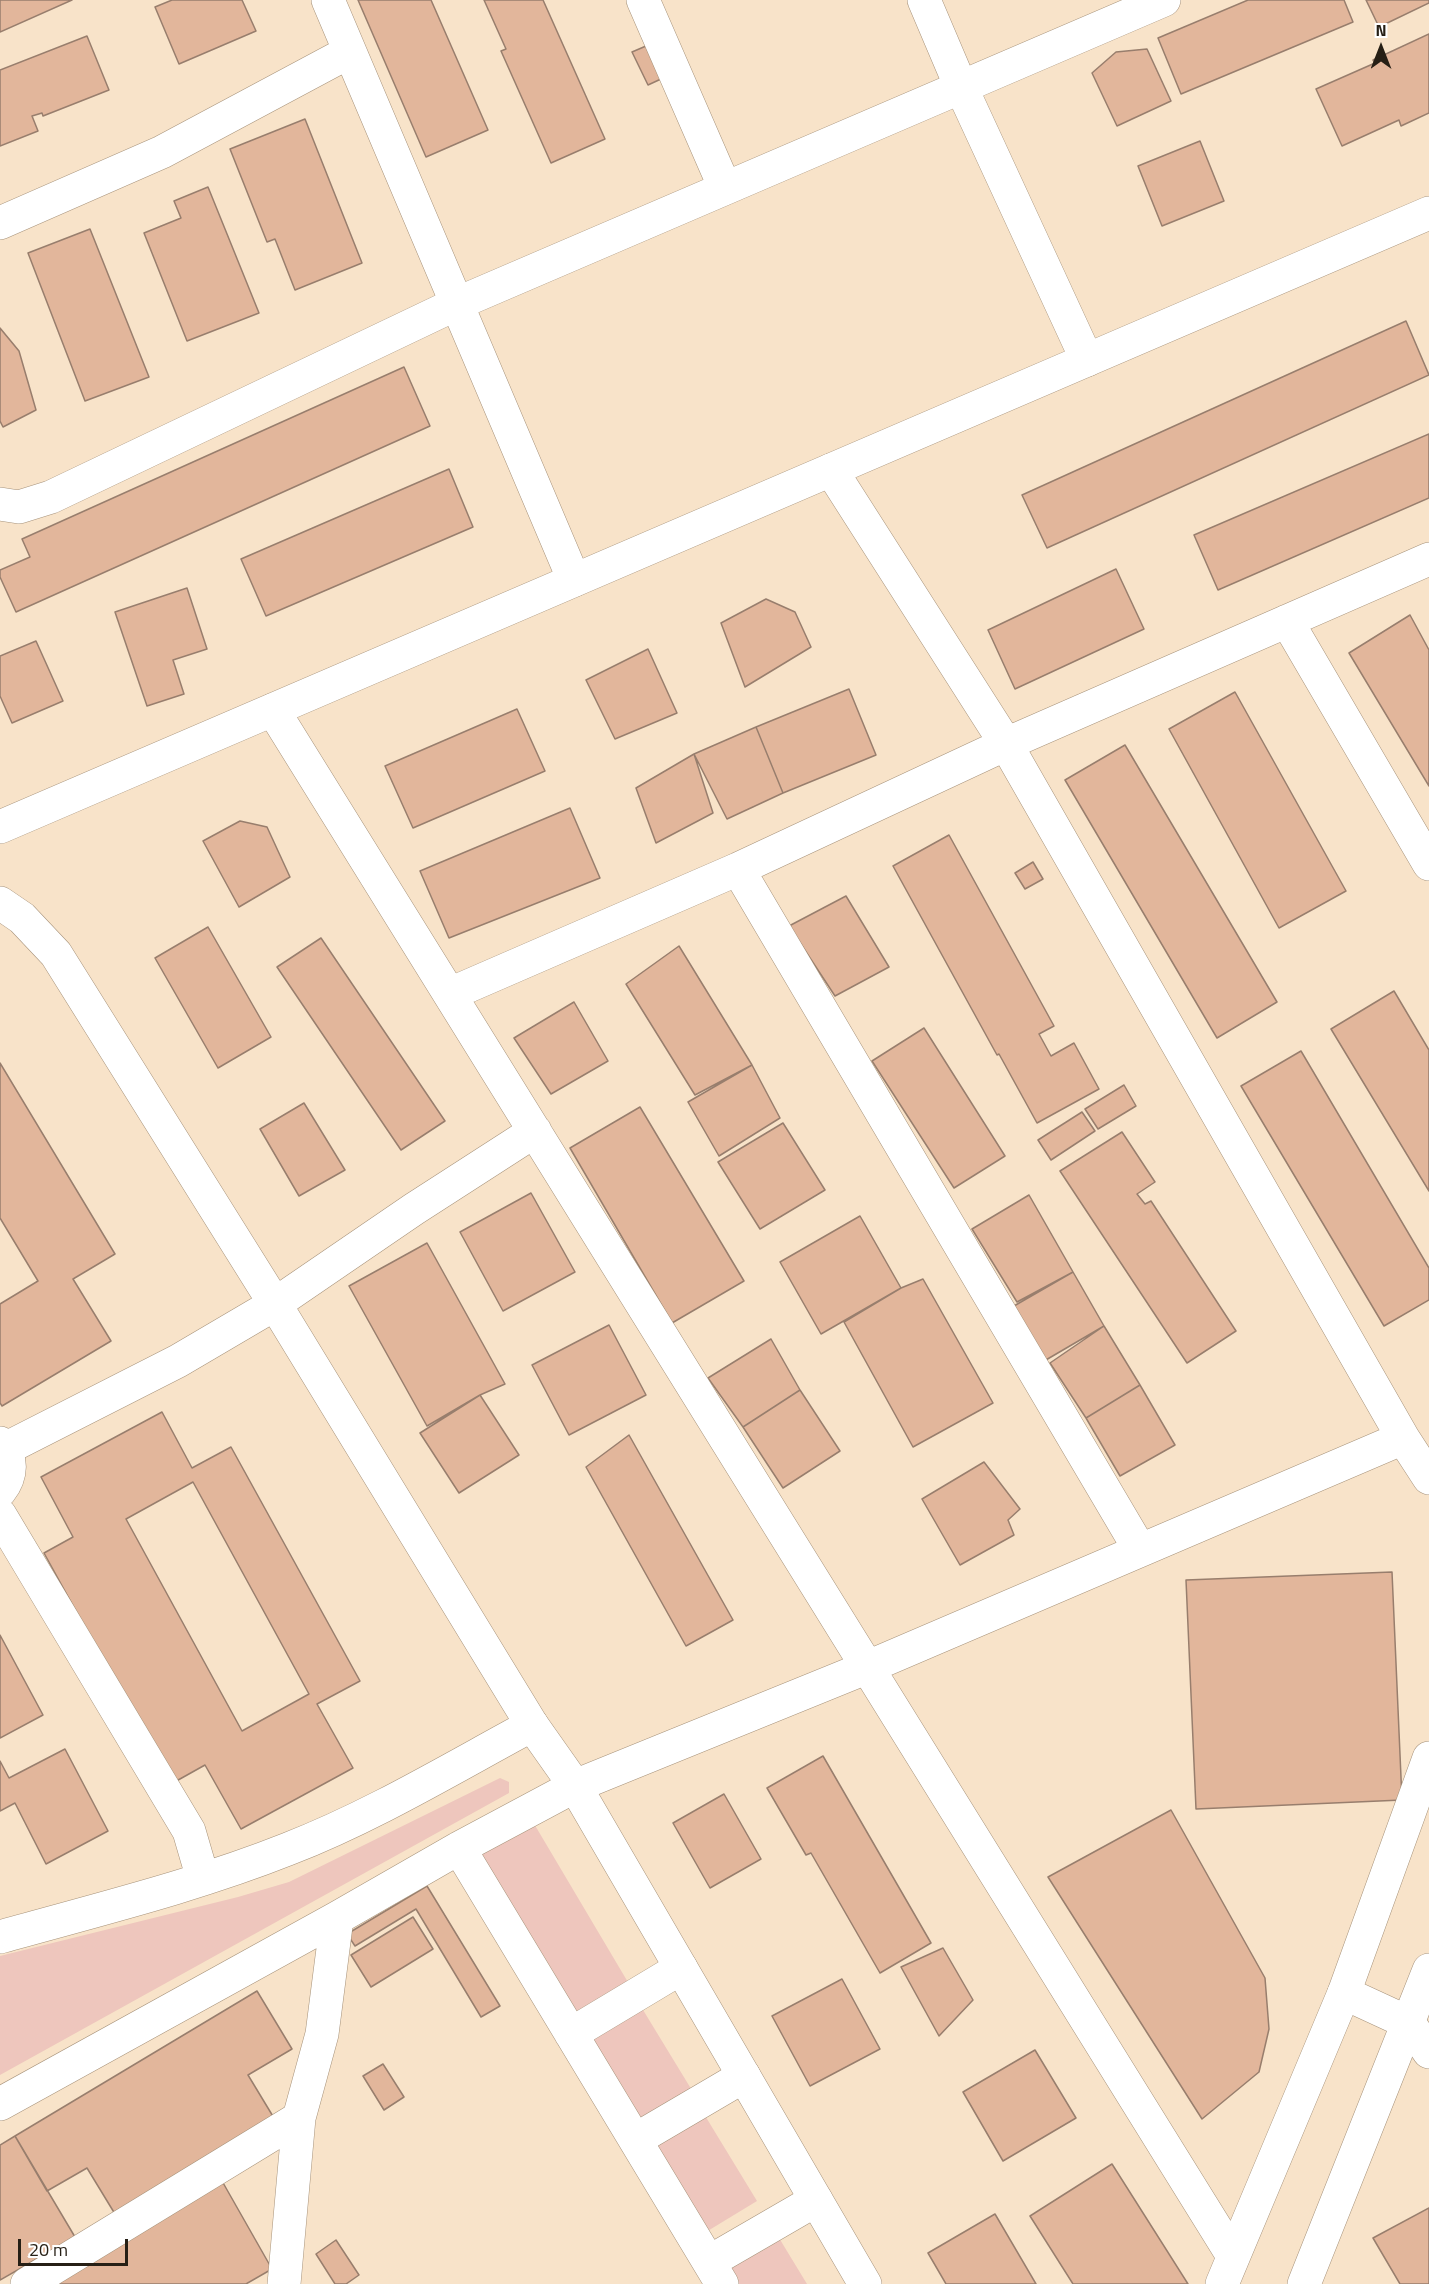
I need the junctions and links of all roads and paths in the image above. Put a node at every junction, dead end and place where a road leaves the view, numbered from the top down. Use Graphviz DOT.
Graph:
graph roads {
  1 [pos="327,0"];
  2 [pos="643,0"];
  3 [pos="924,0"];
  4 [pos="1164,0"];
  5 [pos="350,52"];
  6 [pos="961,87"];
  7 [pos="725,188"];
  8 [pos="1429,214"];
  9 [pos="0,223"];
  10 [pos="456,304"];
  11 [pos="1087,360"];
  12 [pos="831,470"];
  13 [pos="0,504"];
  14 [pos="1429,559"];
  15 [pos="574,580"];
  16 [pos="1287,621"];
  17 [pos="273,710"];
  18 [pos="1006,744"];
  19 [pos="0,827"];
  20 [pos="1429,864"];
  21 [pos="738,869"];
  22 [pos="0,903"];
  23 [pos="450,994"];
  24 [pos="535,1131"];
  25 [pos="275,1304"];
  26 [pos="1403,1438"];
  27 [pos="3,1446"];
  28 [pos="1429,1478"];
  29 [pos="0,1491"];
  30 [pos="0,1515"];
  31 [pos="1140,1550"];
  32 [pos="868,1667"];
  33 [pos="532,1725"];
  34 [pos="1429,1758"];
  35 [pos="575,1786"];
  36 [pos="459,1848"];
  37 [pos="203,1880"];
  38 [pos="337,1918"];
  39 [pos="0,1938"];
  40 [pos="681,1968"];
  41 [pos="1429,1970"];
  42 [pos="1344,1994"];
  43 [pos="1409,2023"];
  44 [pos="571,2034"];
  45 [pos="1429,2052"];
  46 [pos="744,2076"];
  47 [pos="0,2104"];
  48 [pos="299,2118"];
  49 [pos="635,2140"];
  50 [pos="816,2200"];
  51 [pos="1228,2270"];
  52 [pos="716,2273"];
  53 [pos="277,2280"];
  54 [pos="27,2284"];
  55 [pos="865,2284"];
  56 [pos="1304,2284"];
  1 -- 5 [label="street"];
  2 -- 7 [label="street"];
  3 -- 6 [label="street"];
  4 -- 6 [label="street"];
  5 -- 9 [label="street"];
  5 -- 10 [label="street"];
  6 -- 7 [label="street"];
  6 -- 11 [label="street"];
  7 -- 10 [label="street"];
  8 -- 11 [label="street"];
  10 -- 13 [label="street"];
  10 -- 15 [label="street"];
  11 -- 12 [label="street"];
  12 -- 15 [label="street"];
  12 -- 18 [label="street"];
  14 -- 16 [label="street"];
  15 -- 17 [label="street"];
  16 -- 18 [label="street"];
  16 -- 20 [label="street"];
  17 -- 19 [label="street"];
  17 -- 23 [label="street"];
  18 -- 21 [label="street"];
  18 -- 26 [label="street"];
  21 -- 23 [label="street"];
  21 -- 31 [label="street"];
  22 -- 25 [label="street"];
  23 -- 24 [label="street"];
  24 -- 25 [label="street"];
  24 -- 32 [label="street"];
  25 -- 27 [label="street"];
  25 -- 33 [label="street"];
  26 -- 28 [label="street"];
  26 -- 31 [label="street"];
  27 -- 29 [label="street"];
  30 -- 37 [label="street"];
  31 -- 32 [label="street"];
  32 -- 35 [label="street"];
  32 -- 51 [label="street"];
  33 -- 35 [label="street"];
  33 -- 37 [label="street"];
  34 -- 42 [label="street"];
  35 -- 36 [label="street"];
  35 -- 40 [label="street"];
  36 -- 38 [label="street"];
  36 -- 44 [label="street"];
  37 -- 39 [label="street"];
  38 -- 47 [label="street"];
  38 -- 48 [label="street"];
  40 -- 44 [label="street"];
  40 -- 46 [label="street"];
  41 -- 43 [label="street"];
  42 -- 43 [label="street"];
  42 -- 51 [label="street"];
  43 -- 45 [label="street"];
  43 -- 56 [label="street"];
  44 -- 49 [label="street"];
  46 -- 49 [label="street"];
  46 -- 50 [label="street"];
  48 -- 53 [label="street"];
  48 -- 54 [label="street"];
  49 -- 52 [label="street"];
  50 -- 52 [label="street"];
  50 -- 55 [label="street"];
}
